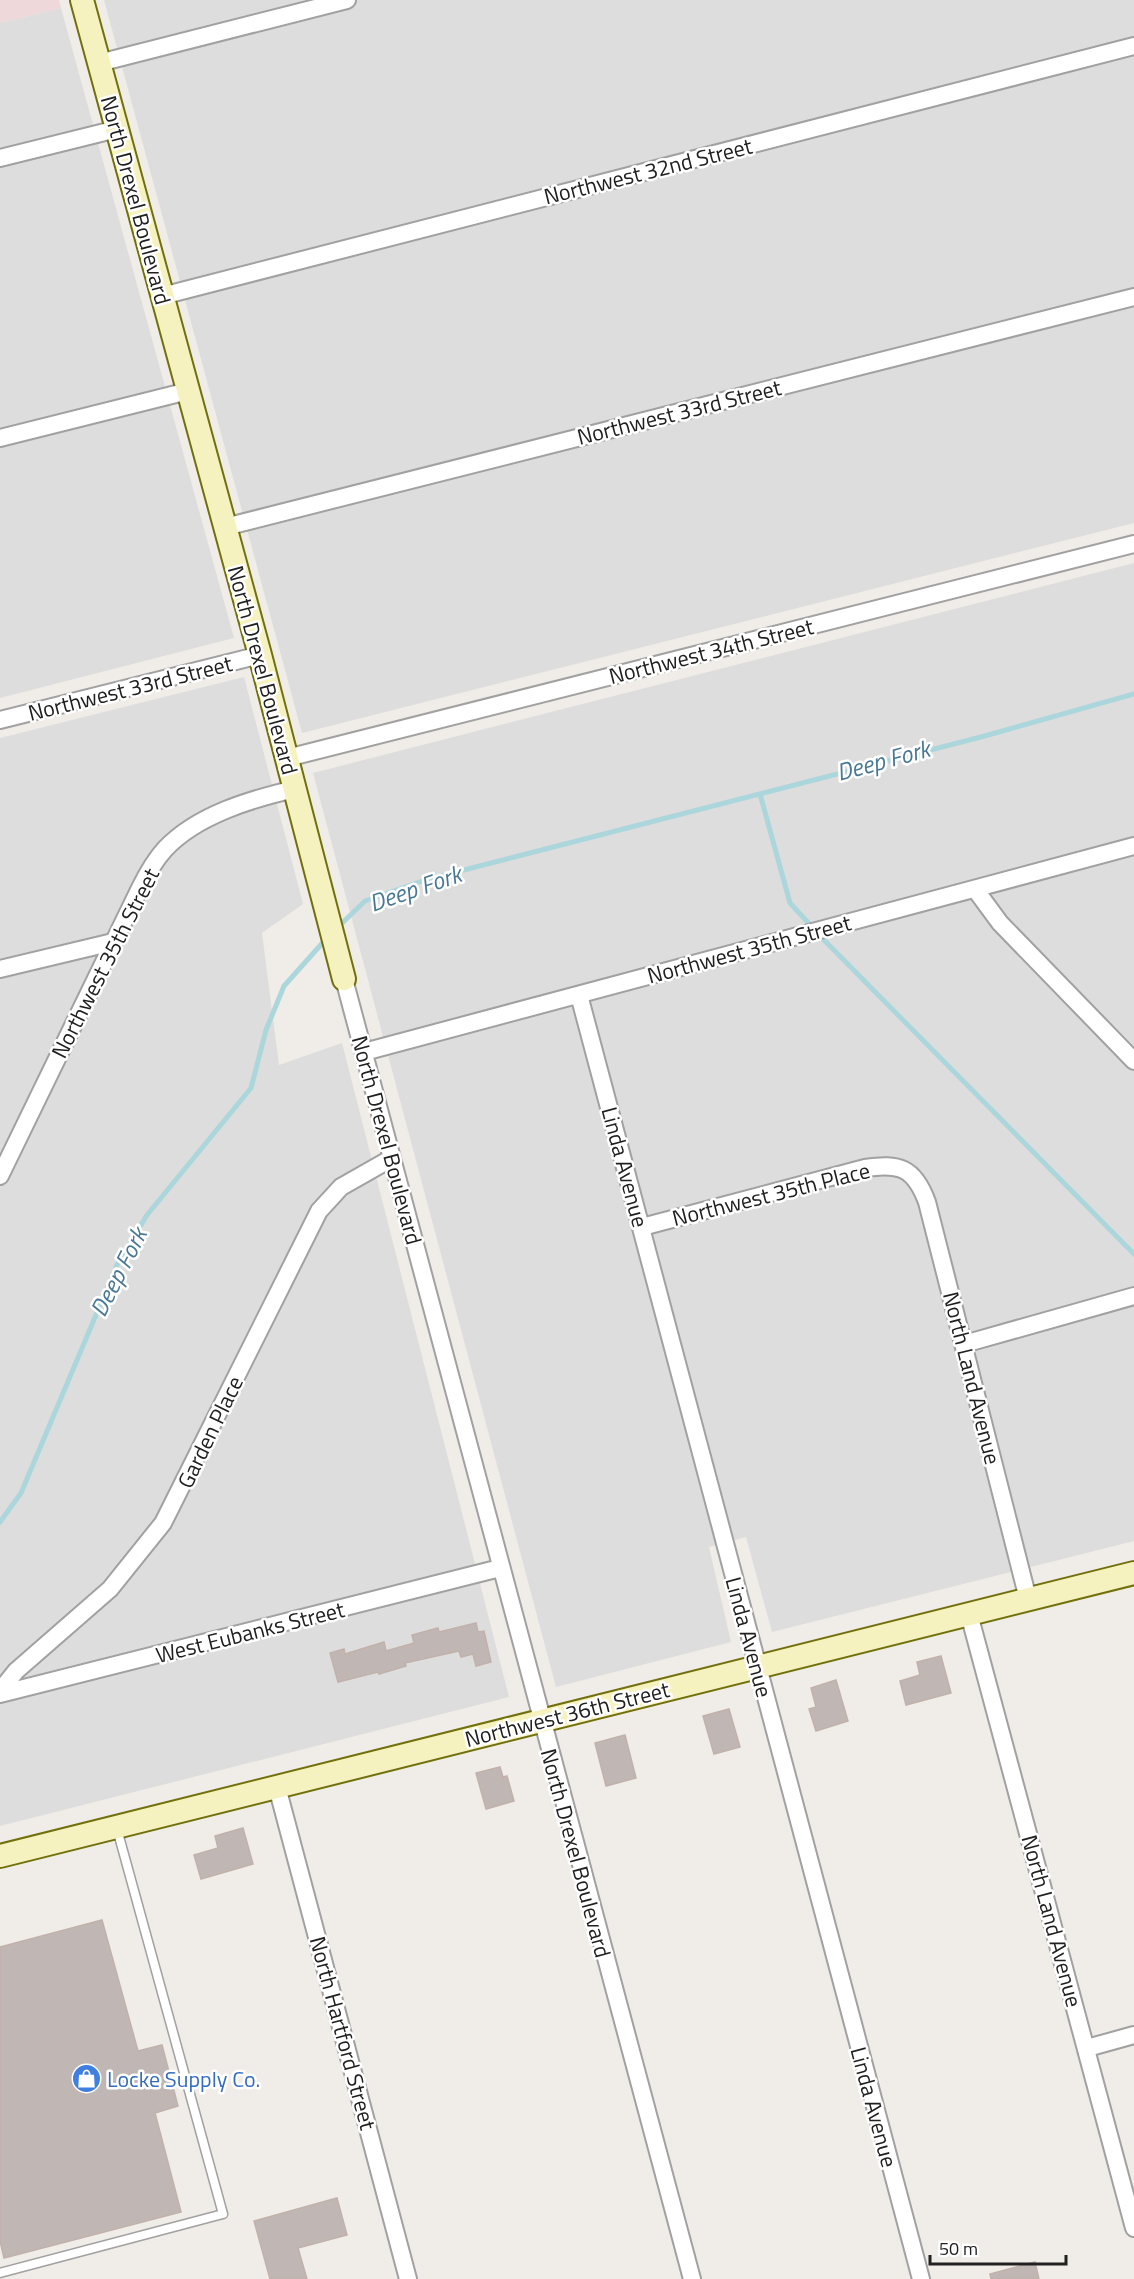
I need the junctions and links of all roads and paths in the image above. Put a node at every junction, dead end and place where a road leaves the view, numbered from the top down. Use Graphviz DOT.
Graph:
graph roads {
  1 [pos="82,0"];
  2 [pos="347,0"];
  3 [pos="1134,46"];
  4 [pos="99,63"];
  5 [pos="117,129"];
  6 [pos="0,158"];
  7 [pos="162,296"];
  8 [pos="1134,297"];
  9 [pos="188,391"];
  10 [pos="0,438"];
  11 [pos="225,527"];
  12 [pos="1134,544"];
  13 [pos="260,655"];
  14 [pos="0,720"];
  15 [pos="287,758"];
  16 [pos="295,789"];
  17 [pos="1134,846"];
  18 [pos="975,889"];
  19 [pos="114,942"];
  20 [pos="0,969"];
  21 [pos="344,979"];
  22 [pos="579,994"];
  23 [pos="364,1052"];
  24 [pos="1134,1061"];
  25 [pos="392,1158"];
  26 [pos="900,1167"];
  27 [pos="0,1176"];
  28 [pos="642,1227"];
  29 [pos="1134,1296"];
  30 [pos="964,1344"];
  31 [pos="500,1568"];
  32 [pos="1134,1573"];
  33 [pos="1028,1599"];
  34 [pos="969,1614"];
  35 [pos="757,1666"];
  36 [pos="0,1692"];
  37 [pos="541,1721"];
  38 [pos="277,1787"];
  39 [pos="117,1827"];
  40 [pos="0,1856"];
  41 [pos="1134,2035"];
  42 [pos="1087,2048"];
  43 [pos="1134,2228"];
  44 [pos="0,2273"];
  45 [pos="408,2279"];
  46 [pos="692,2279"];
  47 [pos="921,2279"];
  1 -- 4 [label="main road, North Drexel Boulevard"];
  2 -- 4 [label="street"];
  3 -- 7 [label="street, Northwest 32nd Street"];
  4 -- 5 [label="main road, North Drexel Boulevard"];
  5 -- 6 [label="street"];
  5 -- 7 [label="main road, North Drexel Boulevard"];
  7 -- 9 [label="main road, North Drexel Boulevard"];
  8 -- 11 [label="street, Northwest 33rd Street"];
  9 -- 10 [label="street"];
  9 -- 11 [label="main road, North Drexel Boulevard"];
  11 -- 13 [label="main road, North Drexel Boulevard"];
  12 -- 15 [label="street, Northwest 34th Street"];
  13 -- 14 [label="street, Northwest 33rd Street"];
  13 -- 15 [label="main road, North Drexel Boulevard"];
  15 -- 16 [label="main road, North Drexel Boulevard"];
  16 -- 19 [label="street, Northwest 35th Street"];
  16 -- 21 [label="main road, North Drexel Boulevard"];
  17 -- 18 [label="street, Northwest 35th Street"];
  18 -- 22 [label="street, Northwest 35th Street"];
  18 -- 24 [label="street"];
  19 -- 20 [label="street"];
  19 -- 27 [label="street, Northwest 35th Street"];
  21 -- 23 [label="street, North Drexel Boulevard"];
  22 -- 23 [label="street, Northwest 35th Street"];
  22 -- 28 [label="street, Linda Avenue"];
  23 -- 25 [label="street, North Drexel Boulevard"];
  25 -- 31 [label="street, North Drexel Boulevard"];
  25 -- 36 [label="street, Garden Place"];
  26 -- 28 [label="street, Northwest 35th Place"];
  26 -- 30 [label="street, North Land Avenue"];
  28 -- 35 [label="street, Linda Avenue"];
  29 -- 30 [label="street"];
  30 -- 33 [label="street, North Land Avenue"];
  31 -- 36 [label="street, West Eubanks Street"];
  31 -- 37 [label="street, North Drexel Boulevard"];
  32 -- 33 [label="main road, Northwest 36th Street"];
  33 -- 34 [label="main road, Northwest 36th Street"];
  34 -- 35 [label="main road, Northwest 36th Street"];
  34 -- 42 [label="street, North Land Avenue"];
  35 -- 37 [label="main road, Northwest 36th Street"];
  35 -- 47 [label="street, Linda Avenue"];
  37 -- 38 [label="main road, Northwest 36th Street"];
  37 -- 46 [label="street, North Drexel Boulevard"];
  38 -- 39 [label="main road, Northwest 36th Street"];
  38 -- 45 [label="street, North Hartford Street"];
  39 -- 40 [label="main road, Northwest 36th Street"];
  39 -- 44 [label="lane"];
  41 -- 42 [label="street"];
  42 -- 43 [label="street, North Land Avenue"];
}
